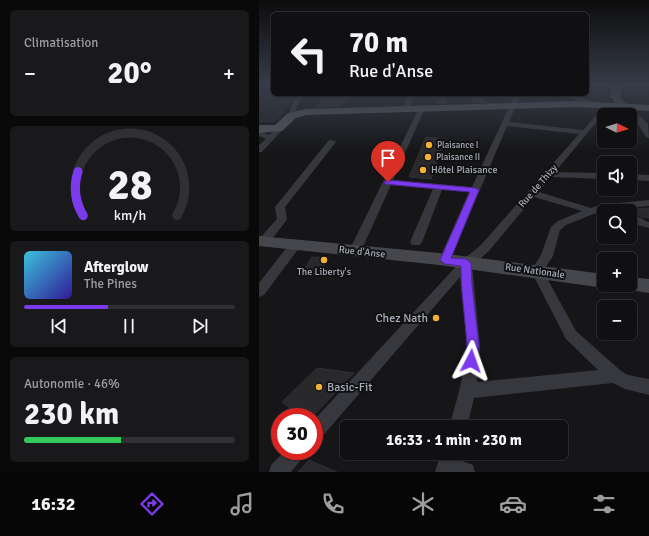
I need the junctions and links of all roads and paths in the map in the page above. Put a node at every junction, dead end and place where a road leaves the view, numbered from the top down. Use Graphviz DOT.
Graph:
graph roads {
  1 [pos="294,107"];
  2 [pos="466,107"];
  3 [pos="513,107"];
  4 [pos="606,107"];
  5 [pos="625,107"];
  6 [pos="422,108"];
  7 [pos="649,108"];
  8 [pos="406,109"];
  9 [pos="292,115"];
  10 [pos="505,124"];
  11 [pos="648,129"];
  12 [pos="585,132"];
  13 [pos="264,133"];
  14 [pos="332,142"];
  15 [pos="259,150"];
  16 [pos="549,174"];
  17 [pos="597,176"];
  18 [pos="637,177"];
  19 [pos="649,178"];
  20 [pos="388,182"];
  21 [pos="439,187"];
  22 [pos="475,190"];
  23 [pos="533,193"];
  24 [pos="649,203"];
  25 [pos="591,211"];
  26 [pos="637,221"];
  27 [pos="649,225"];
  28 [pos="262,241"];
  29 [pos="416,242"];
  30 [pos="295,245"];
  31 [pos="355,251"];
  32 [pos="445,260"];
  33 [pos="466,263"];
  34 [pos="537,271"];
  35 [pos="597,280"];
  36 [pos="637,285"];
  37 [pos="649,286"];
  38 [pos="259,292"];
  39 [pos="615,376"];
  40 [pos="649,387"];
  41 [pos="468,391"];
  42 [pos="460,420"];
  43 [pos="323,423"];
  44 [pos="289,460"];
  45 [pos="447,463"];
  46 [pos="278,472"];
  47 [pos="465,472"];
  1 -- 9 [label="street"];
  2 -- 6 [label="main road"];
  3 -- 10 [label="street"];
  4 -- 12 [label="street, Rue de Thizy"];
  5 -- 7 [label="main road"];
  5 -- 11 [label="street"];
  6 -- 8 [label="main road"];
  6 -- 20 [label="street"];
  8 -- 9 [label="main road"];
  9 -- 13 [label="main road"];
  10 -- 12 [label="street"];
  10 -- 22 [label="street"];
  12 -- 16 [label="street, Rue de Thizy"];
  13 -- 15 [label="street"];
  14 -- 28 [label="street"];
  16 -- 17 [label="street"];
  16 -- 23 [label="street, Rue de Thizy"];
  18 -- 19 [label="street"];
  20 -- 21 [label="street"];
  20 -- 31 [label="street"];
  21 -- 22 [label="street"];
  21 -- 29 [label="street"];
  22 -- 32 [label="street"];
  23 -- 25 [label="street"];
  23 -- 33 [label="street, Rue de Thizy"];
  24 -- 25 [label="street"];
  25 -- 34 [label="street"];
  26 -- 27 [label="street"];
  28 -- 30 [label="main road, Rue d'Anse"];
  30 -- 31 [label="main road, Rue d'Anse"];
  30 -- 38 [label="street"];
  31 -- 32 [label="main road, Rue d'Anse"];
  32 -- 33 [label="main road, Rue d'Anse"];
  33 -- 34 [label="main road, Rue Nationale"];
  33 -- 41 [label="street"];
  33 -- 43 [label="street, Rue de Thizy"];
  34 -- 35 [label="main road, Rue Nationale"];
  34 -- 39 [label="street"];
  36 -- 37 [label="main road"];
  39 -- 40 [label="street"];
  39 -- 41 [label="street"];
  41 -- 42 [label="street"];
  44 -- 46 [label="street"];
  45 -- 47 [label="street"];
}
